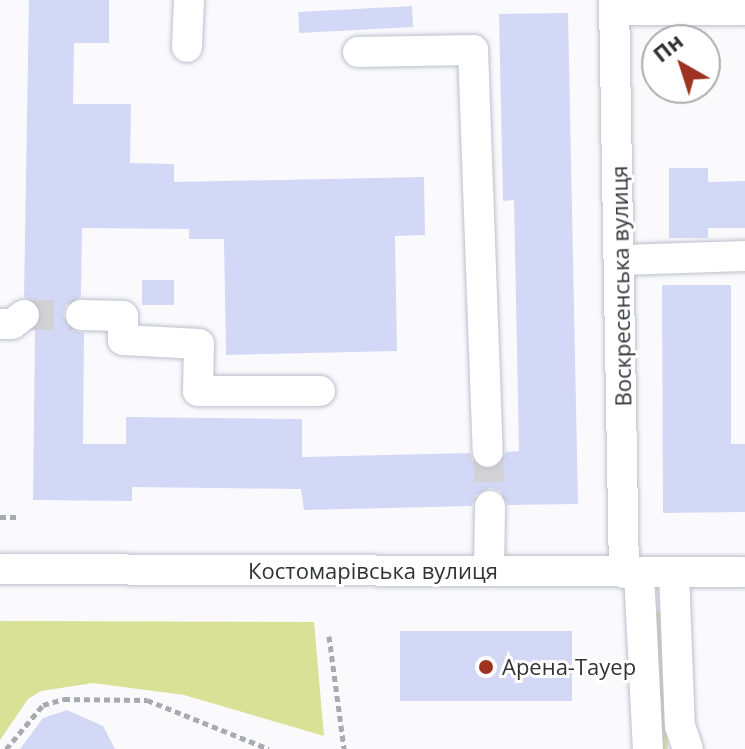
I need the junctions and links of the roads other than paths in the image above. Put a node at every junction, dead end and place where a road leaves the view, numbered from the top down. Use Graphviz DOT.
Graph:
graph roads {
  1 [pos="189,0"];
  2 [pos="614,5"];
  3 [pos="734,6"];
  4 [pos="187,47"];
  5 [pos="358,52"];
  6 [pos="745,256"];
  7 [pos="622,260"];
  8 [pos="81,315"];
  9 [pos="320,391"];
  10 [pos="488,452"];
  11 [pos="490,506"];
  12 [pos="0,569"];
  13 [pos="489,571"];
  14 [pos="745,572"];
  15 [pos="632,573"];
  16 [pos="674,573"];
  17 [pos="648,749"];
  18 [pos="688,749"];
  1 -- 4 [label="street"];
  2 -- 3 [label="street"];
  2 -- 7 [label="street, Воскресенська вулиця"];
  5 -- 10 [label="street"];
  6 -- 7 [label="street"];
  7 -- 15 [label="street, Воскресенська вулиця"];
  8 -- 9 [label="street"];
  11 -- 13 [label="street"];
  12 -- 13 [label="street, Костомарівська вулиця"];
  13 -- 15 [label="street, Костомарівська вулиця"];
  14 -- 16 [label="street, Костомарівська вулиця"];
  15 -- 16 [label="street, Костомарівська вулиця"];
  15 -- 17 [label="street, Воскресенська вулиця"];
  16 -- 18 [label="street"];
}
